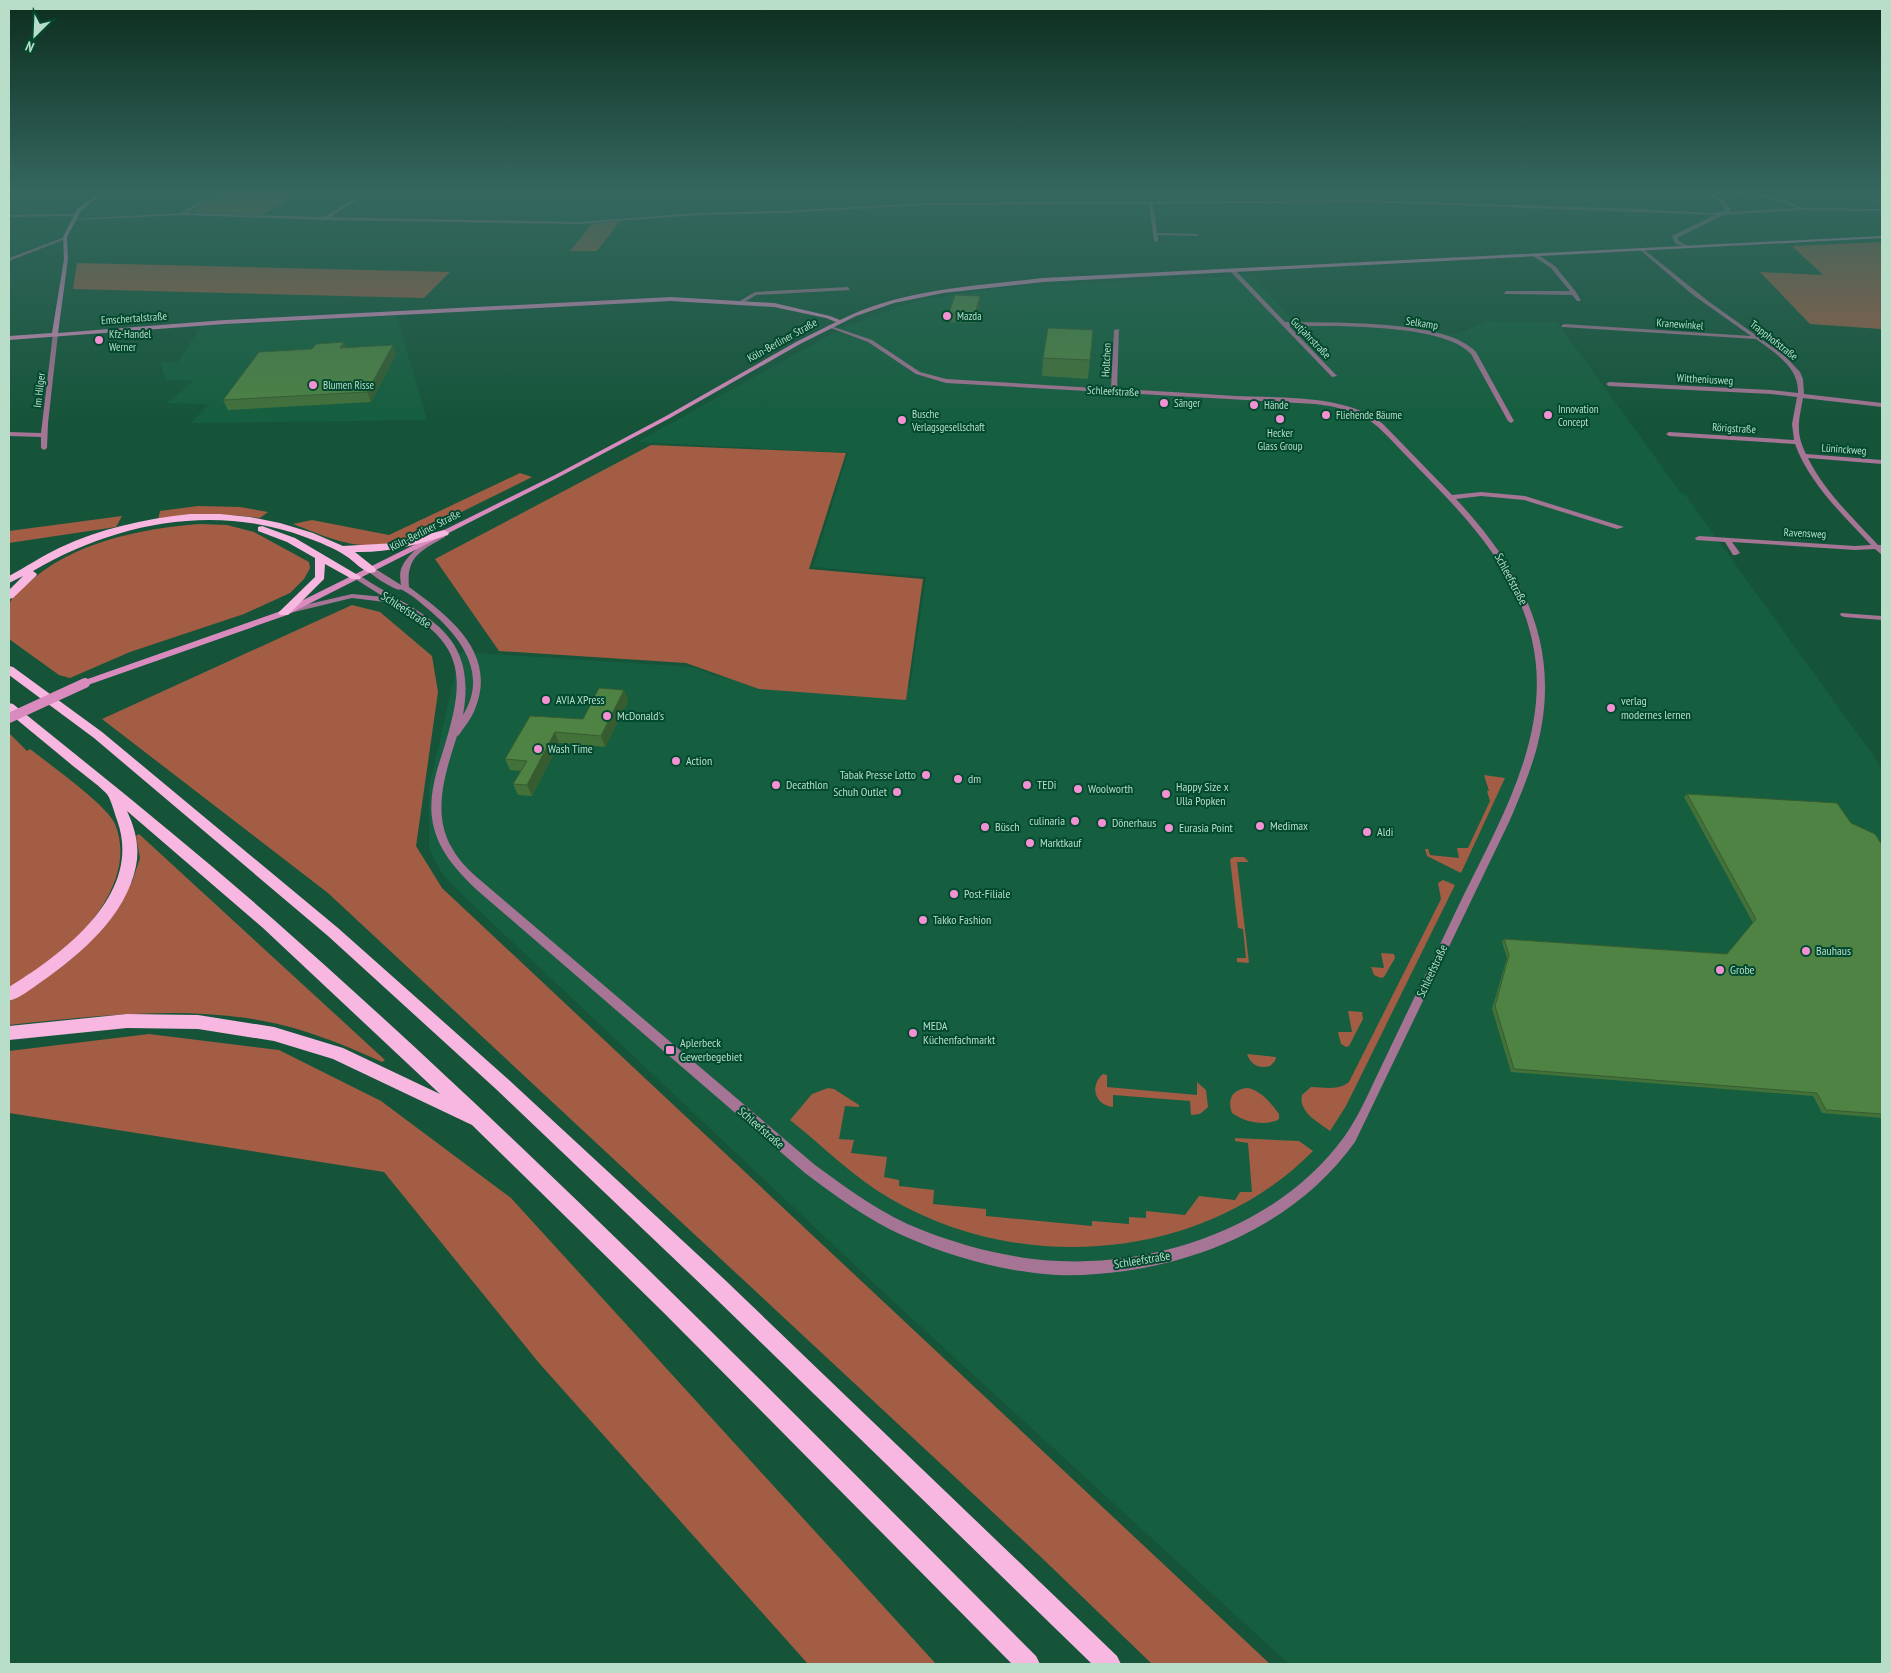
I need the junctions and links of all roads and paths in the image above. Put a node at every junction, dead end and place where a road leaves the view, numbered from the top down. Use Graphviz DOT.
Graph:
graph roads {
  1 [pos="65,269"];
  2 [pos="1251,269"];
  3 [pos="1555,269"];
  4 [pos="1665,269"];
  5 [pos="1232,270"];
  6 [pos="848,289"];
  7 [pos="1506,293"];
  8 [pos="1574,293"];
  9 [pos="1579,300"];
  10 [pos="741,302"];
  11 [pos="762,304"];
  12 [pos="840,322"];
  13 [pos="1285,324"];
  14 [pos="830,326"];
  15 [pos="1564,326"];
  16 [pos="1117,330"];
  17 [pos="55,334"];
  18 [pos="9,338"];
  19 [pos="1756,338"];
  20 [pos="897,358"];
  21 [pos="1334,376"];
  22 [pos="1609,384"];
  23 [pos="1114,391"];
  24 [pos="1800,397"];
  25 [pos="1882,405"];
  26 [pos="1511,421"];
  27 [pos="9,434"];
  28 [pos="1669,434"];
  29 [pos="45,435"];
  30 [pos="1798,442"];
  31 [pos="44,448"];
  32 [pos="1804,456"];
  33 [pos="1882,462"];
  34 [pos="1450,497"];
  35 [pos="1620,527"];
  36 [pos="444,533"];
  37 [pos="1699,538"];
  38 [pos="1727,540"];
  39 [pos="342,548"];
  40 [pos="1880,549"];
  41 [pos="1736,553"];
  42 [pos="320,556"];
  43 [pos="371,570"];
  44 [pos="356,577"];
  45 [pos="9,580"];
  46 [pos="405,588"];
  47 [pos="9,596"];
  48 [pos="398,603"];
  49 [pos="284,613"];
  50 [pos="1844,615"];
  51 [pos="1882,618"];
  52 [pos="9,660"];
  53 [pos="13,672"];
  54 [pos="9,707"];
  55 [pos="9,718"];
  56 [pos="454,736"];
  57 [pos="113,792"];
  58 [pos="9,996"];
  59 [pos="9,1032"];
  60 [pos="483,1123"];
  61 [pos="1028,1664"];
  62 [pos="1109,1664"];
  1 -- 17 [label="main road"];
  2 -- 5 [label="main road, Köln-Berliner Straße"];
  3 -- 8 [label="street"];
  4 -- 19 [label="street, Trapphofstraße"];
  5 -- 12 [label="main road, Köln-Berliner Straße"];
  5 -- 13 [label="street, Gutjahrstraße"];
  6 -- 10 [label="street, Emschertalstraße"];
  7 -- 8 [label="street"];
  8 -- 9 [label="street"];
  10 -- 11 [label="main road, Emschertalstraße"];
  10 -- 17 [label="main road, Emschertalstraße"];
  11 -- 12 [label="main road, Emschertalstraße"];
  11 -- 14 [label="main road"];
  12 -- 14 [label="main road, Köln-Berliner Straße"];
  12 -- 20 [label="street, Schleefstraße"];
  13 -- 21 [label="street, Gutjahrstraße"];
  13 -- 26 [label="street, Selkamp"];
  14 -- 20 [label="street, Schleefstraße"];
  14 -- 36 [label="main road, Köln-Berliner Straße"];
  15 -- 19 [label="street, Kranewinkel"];
  16 -- 23 [label="street, Holtchen"];
  17 -- 18 [label="main road, Emschertalstraße"];
  17 -- 29 [label="street, Im Hilger"];
  19 -- 24 [label="street, Trapphofstraße"];
  20 -- 23 [label="street, Schleefstraße"];
  22 -- 24 [label="street, Wittheniusweg"];
  23 -- 34 [label="street, Schleefstraße"];
  24 -- 25 [label="street, Wittheniusweg"];
  24 -- 30 [label="street, Trapphofstraße"];
  27 -- 29 [label="street"];
  28 -- 30 [label="street, Rörigstraße"];
  29 -- 31 [label="street, Im Hilger"];
  30 -- 32 [label="street, Trapphofstraße"];
  32 -- 33 [label="street, Lüninckweg"];
  32 -- 40 [label="street, Trapphofstraße"];
  34 -- 35 [label="street"];
  34 -- 56 [label="street, Schleefstraße"];
  36 -- 39 [label="highway"];
  36 -- 43 [label="main road, Köln-Berliner Straße"];
  36 -- 46 [label="street, Schleefstraße"];
  37 -- 38 [label="street, Ravensweg"];
  38 -- 40 [label="street, Ravensweg"];
  38 -- 41 [label="street"];
  39 -- 43 [label="highway"];
  39 -- 45 [label="highway"];
  42 -- 44 [label="highway"];
  42 -- 47 [label="highway"];
  42 -- 49 [label="highway"];
  43 -- 44 [label="main road, Köln-Berliner Straße"];
  43 -- 46 [label="street, Schleefstraße"];
  44 -- 48 [label="street, Schleefstraße"];
  44 -- 49 [label="main road, Köln-Berliner Straße"];
  46 -- 56 [label="street, Schleefstraße"];
  48 -- 49 [label="street"];
  48 -- 56 [label="street, Schleefstraße"];
  49 -- 55 [label="main road, Köln-Berliner Straße, bridge"];
  50 -- 51 [label="street"];
  52 -- 53 [label="highway"];
  53 -- 62 [label="highway"];
  54 -- 57 [label="highway"];
  57 -- 58 [label="highway"];
  57 -- 60 [label="highway"];
  59 -- 60 [label="highway"];
  60 -- 61 [label="highway"];
}
